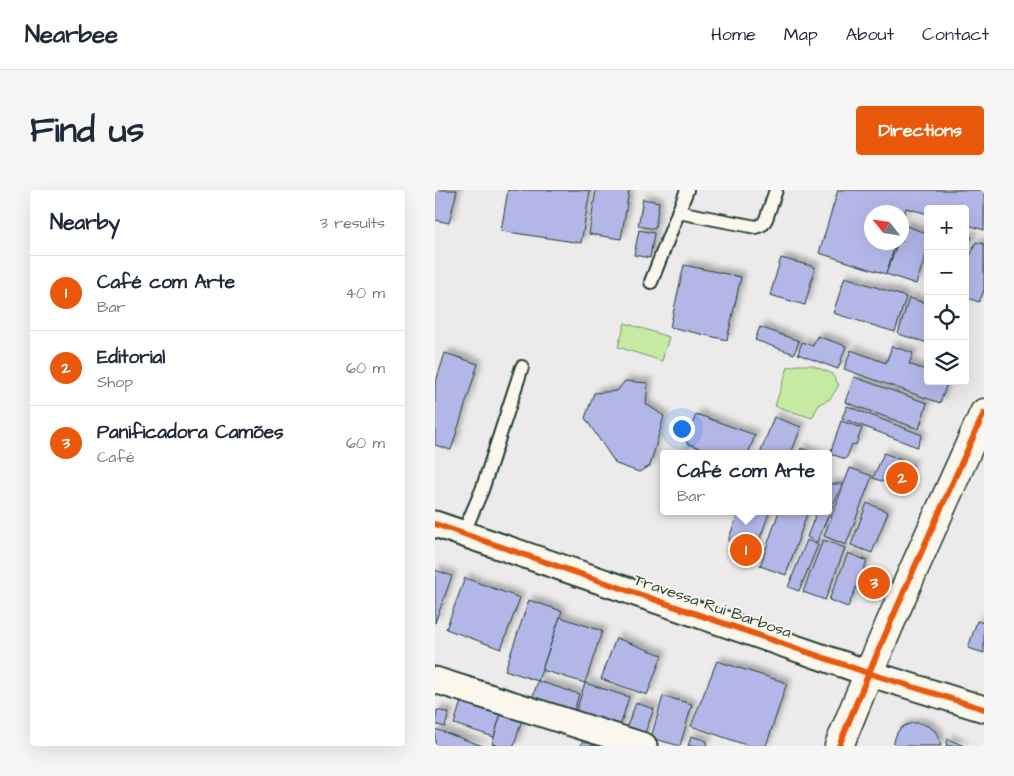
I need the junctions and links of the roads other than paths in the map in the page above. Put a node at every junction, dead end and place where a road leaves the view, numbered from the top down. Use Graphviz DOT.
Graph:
graph roads {
  1 [pos="687,190"];
  2 [pos="776,190"];
  3 [pos="678,212"];
  4 [pos="651,282"];
  5 [pos="522,367"];
  6 [pos="984,413"];
  7 [pos="435,524"];
  8 [pos="463,534"];
  9 [pos="868,673"];
  10 [pos="435,680"];
  11 [pos="984,709"];
  12 [pos="644,746"];
  13 [pos="839,746"];
  1 -- 3 [label="lane"];
  2 -- 3 [label="lane"];
  3 -- 4 [label="lane"];
  5 -- 8 [label="lane"];
  6 -- 9 [label="street"];
  7 -- 8 [label="street, Travessa Rui Barbosa"];
  8 -- 9 [label="street, Travessa Rui Barbosa"];
  9 -- 11 [label="street, Travessa Rui Barbosa"];
  9 -- 13 [label="street"];
  10 -- 12 [label="street"];
}
